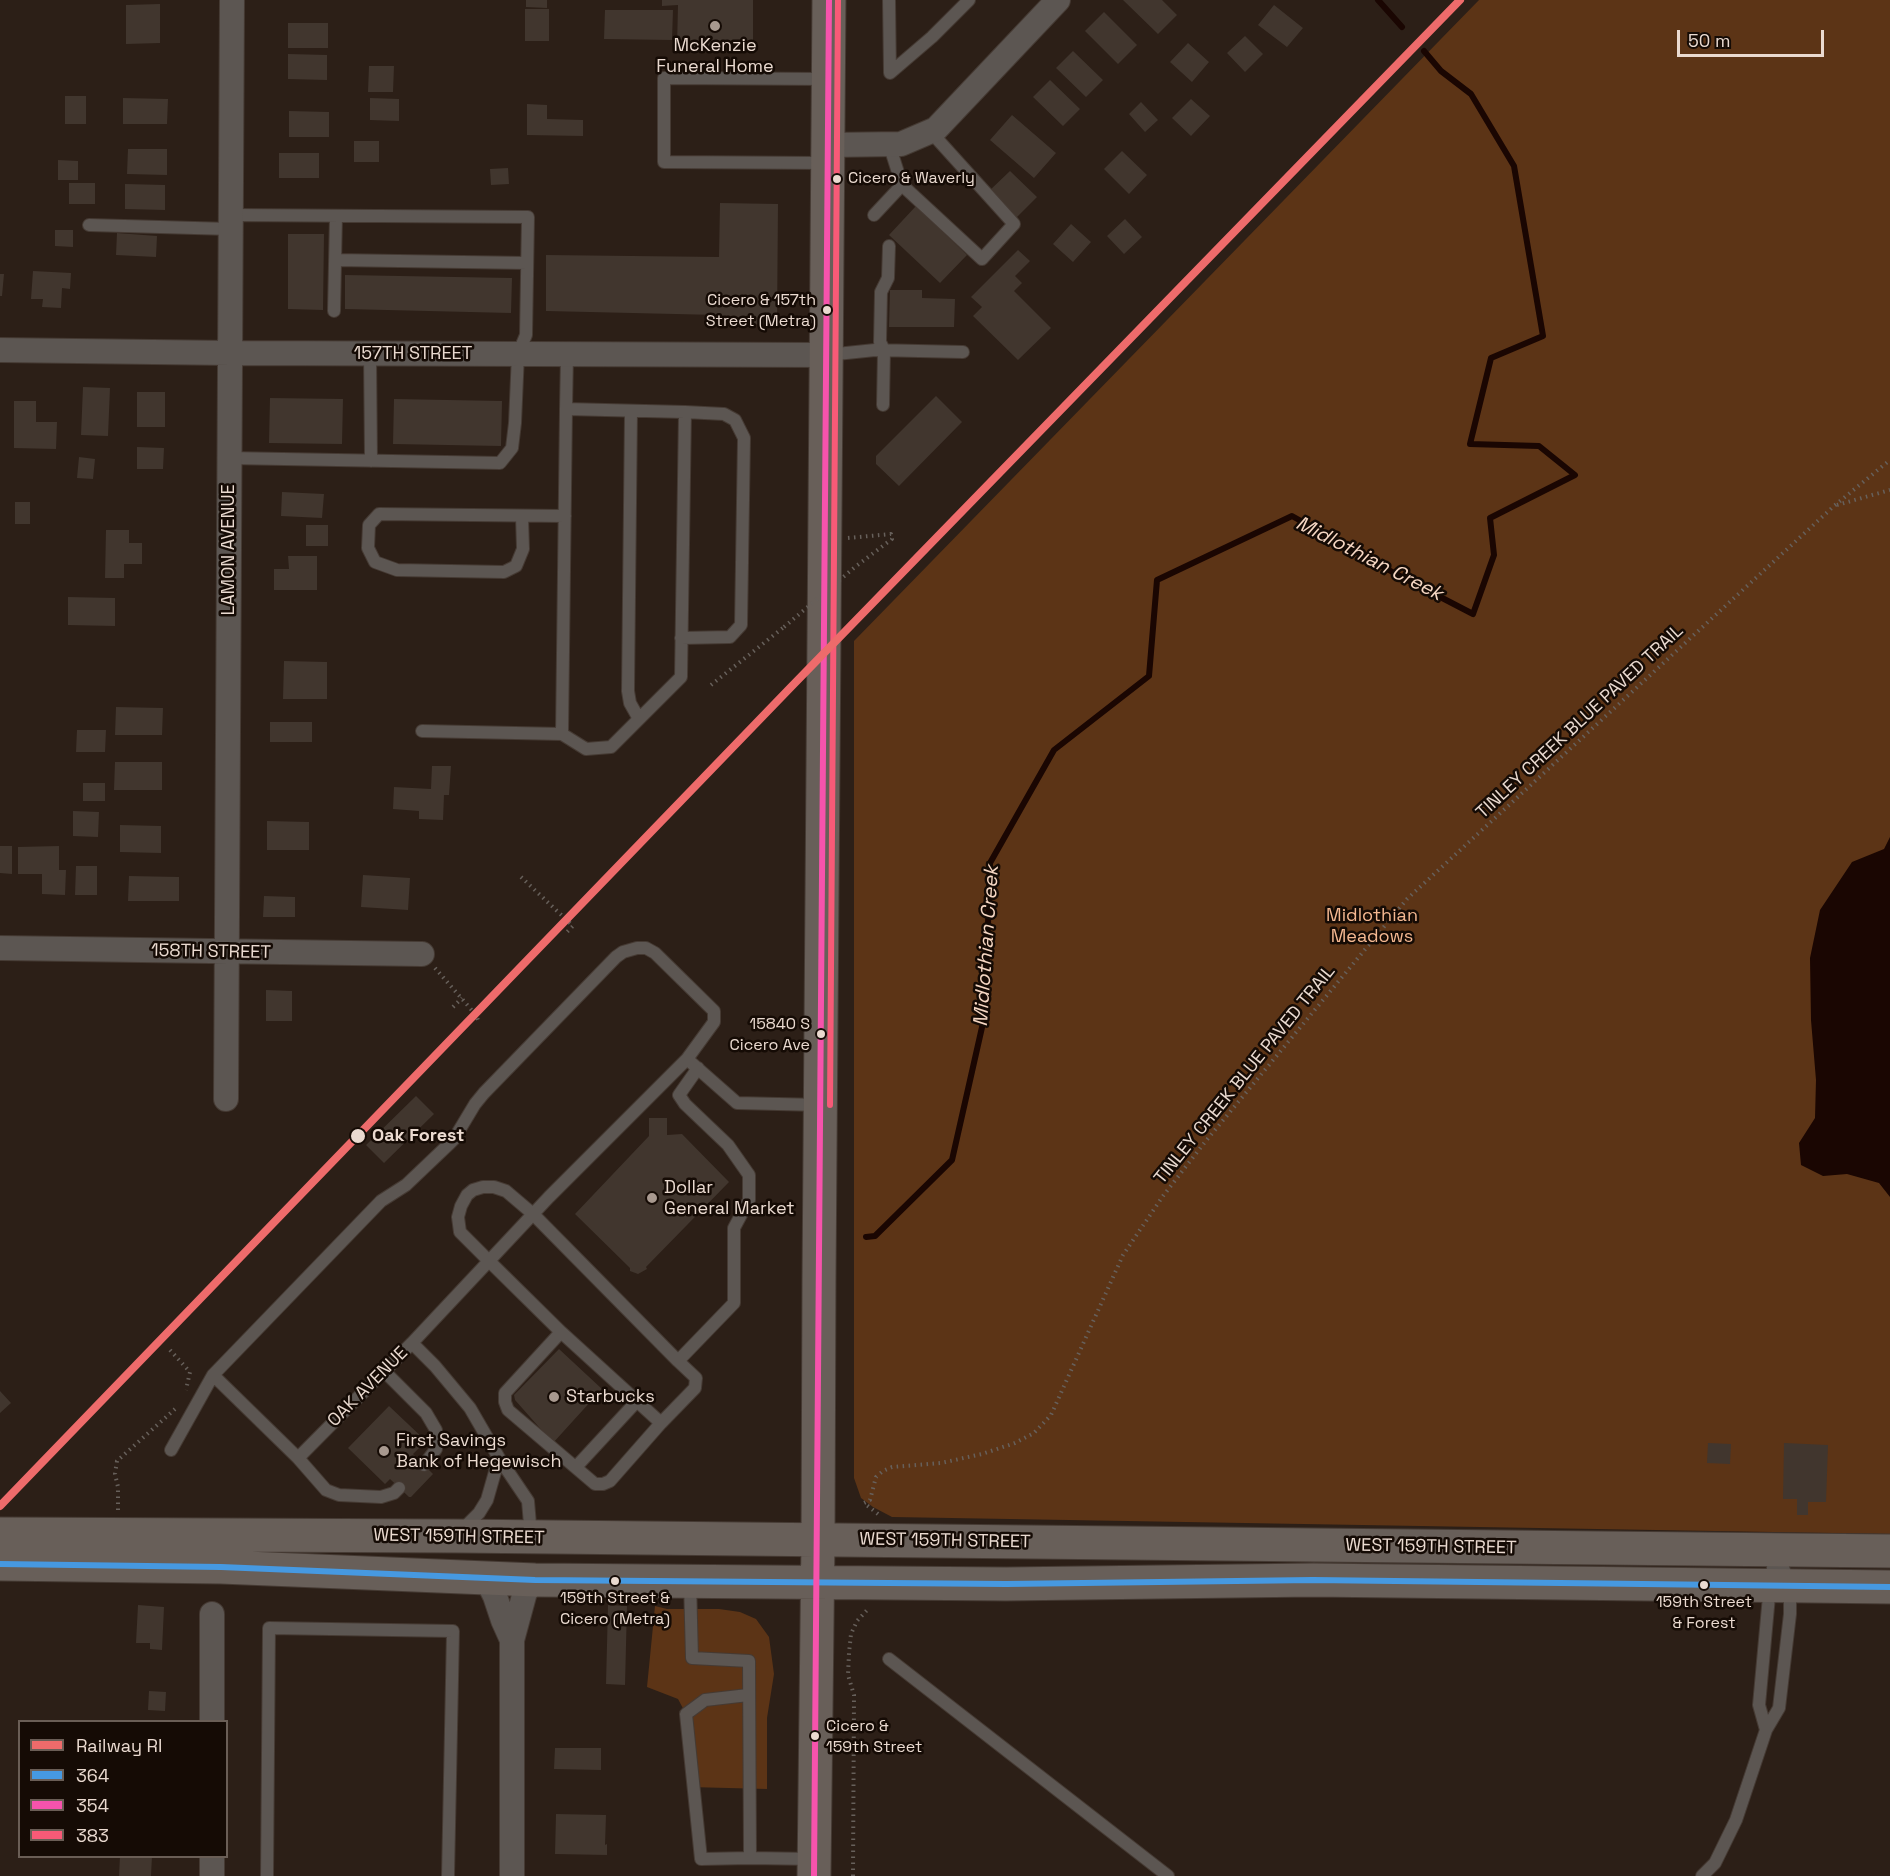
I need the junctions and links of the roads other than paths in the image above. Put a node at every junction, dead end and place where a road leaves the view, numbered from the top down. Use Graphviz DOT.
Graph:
graph roads {
  1 [pos="232,0"];
  2 [pos="829,0"];
  3 [pos="889,0"];
  4 [pos="969,0"];
  5 [pos="1058,0"];
  6 [pos="828,79"];
  7 [pos="930,131"];
  8 [pos="889,144"];
  9 [pos="828,154"];
  10 [pos="902,185"];
  11 [pos="874,215"];
  12 [pos="336,216"];
  13 [pos="230,222"];
  14 [pos="89,225"];
  15 [pos="889,246"];
  16 [pos="335,260"];
  17 [pos="527,263"];
  18 [pos="334,311"];
  19 [pos="0,350"];
  20 [pos="884,350"];
  21 [pos="963,352"];
  22 [pos="230,353"];
  23 [pos="370,354"];
  24 [pos="518,354"];
  25 [pos="567,354"];
  26 [pos="826,355"];
  27 [pos="883,405"];
  28 [pos="566,409"];
  29 [pos="631,411"];
  30 [pos="685,412"];
  31 [pos="229,458"];
  32 [pos="371,461"];
  33 [pos="565,516"];
  34 [pos="522,517"];
  35 [pos="681,638"];
  36 [pos="639,718"];
  37 [pos="422,731"];
  38 [pos="562,734"];
  39 [pos="0,948"];
  40 [pos="226,952"];
  41 [pos="428,960"];
  42 [pos="687,1059"];
  43 [pos="698,1068"];
  44 [pos="226,1099"];
  45 [pos="821,1105"];
  46 [pos="533,1214"];
  47 [pos="489,1261"];
  48 [pos="561,1332"];
  49 [pos="412,1343"];
  50 [pos="678,1361"];
  51 [pos="384,1371"];
  52 [pos="213,1375"];
  53 [pos="637,1401"];
  54 [pos="661,1423"];
  55 [pos="171,1450"];
  56 [pos="298,1458"];
  57 [pos="500,1458"];
  58 [pos="424,1465"];
  59 [pos="576,1467"];
  60 [pos="399,1488"];
  61 [pos="0,1534"];
  62 [pos="456,1536"];
  63 [pos="531,1537"];
  64 [pos="818,1540"];
  65 [pos="1776,1551"];
  66 [pos="1890,1551"];
  67 [pos="0,1564"];
  68 [pos="486,1578"];
  69 [pos="535,1580"];
  70 [pos="690,1581"];
  71 [pos="818,1582"];
  72 [pos="1780,1585"];
  73 [pos="1890,1587"];
  74 [pos="212,1614"];
  75 [pos="512,1640"];
  76 [pos="890,1659"];
  77 [pos="748,1695"];
  78 [pos="212,1720"];
  79 [pos="1766,1730"];
  80 [pos="212,1858"];
  81 [pos="750,1858"];
  82 [pos="814,1868"];
  83 [pos="212,1876"];
  84 [pos="267,1876"];
  85 [pos="448,1876"];
  86 [pos="512,1876"];
  87 [pos="1168,1876"];
  88 [pos="1702,1876"];
  1 -- 13 [label="street, LAMON AVENUE"];
  2 -- 6 [label="main road"];
  3 -- 4 [label="lane"];
  5 -- 7 [label="street"];
  6 -- 9 [label="main road"];
  6 -- 9 [label="lane"];
  7 -- 8 [label="street"];
  7 -- 10 [label="lane"];
  8 -- 9 [label="street"];
  8 -- 10 [label="lane"];
  9 -- 26 [label="main road"];
  10 -- 11 [label="lane"];
  12 -- 13 [label="lane"];
  12 -- 16 [label="lane"];
  12 -- 17 [label="lane"];
  13 -- 14 [label="lane"];
  13 -- 22 [label="street, LAMON AVENUE"];
  15 -- 20 [label="lane"];
  16 -- 17 [label="lane"];
  16 -- 18 [label="lane"];
  17 -- 24 [label="lane"];
  19 -- 22 [label="street, 157TH STREET"];
  20 -- 21 [label="lane"];
  20 -- 26 [label="lane"];
  20 -- 27 [label="lane"];
  22 -- 23 [label="street, 157TH STREET"];
  22 -- 31 [label="street, LAMON AVENUE"];
  23 -- 24 [label="street, 157TH STREET"];
  23 -- 32 [label="lane"];
  24 -- 25 [label="street, 157TH STREET"];
  24 -- 32 [label="lane"];
  25 -- 26 [label="street, 157TH STREET"];
  25 -- 28 [label="lane"];
  26 -- 45 [label="main road"];
  28 -- 29 [label="lane"];
  28 -- 33 [label="lane"];
  29 -- 30 [label="lane"];
  29 -- 36 [label="lane"];
  30 -- 35 [label="lane"];
  30 -- 35 [label="lane"];
  31 -- 32 [label="lane"];
  31 -- 40 [label="street, LAMON AVENUE"];
  33 -- 34 [label="lane"];
  33 -- 38 [label="lane"];
  34 -- 34 [label="lane"];
  35 -- 36 [label="lane"];
  36 -- 38 [label="lane"];
  37 -- 38 [label="lane"];
  39 -- 40 [label="street, 158TH STREET"];
  40 -- 41 [label="street, 158TH STREET"];
  40 -- 44 [label="street, LAMON AVENUE"];
  42 -- 43 [label="lane"];
  42 -- 46 [label="lane"];
  42 -- 52 [label="lane"];
  43 -- 45 [label="lane"];
  43 -- 50 [label="lane"];
  45 -- 64 [label="main road"];
  46 -- 47 [label="lane"];
  46 -- 47 [label="lane"];
  46 -- 50 [label="lane"];
  47 -- 48 [label="lane"];
  47 -- 49 [label="lane"];
  48 -- 53 [label="lane"];
  48 -- 59 [label="lane"];
  49 -- 51 [label="lane, OAK AVENUE"];
  49 -- 57 [label="lane, OAK AVENUE"];
  50 -- 54 [label="lane"];
  51 -- 56 [label="lane, OAK AVENUE"];
  51 -- 58 [label="lane"];
  52 -- 55 [label="lane"];
  52 -- 56 [label="lane"];
  53 -- 54 [label="lane"];
  53 -- 59 [label="lane"];
  54 -- 59 [label="lane"];
  56 -- 60 [label="lane"];
  57 -- 62 [label="lane"];
  57 -- 63 [label="lane, OAK AVENUE"];
  61 -- 62 [label="main road, WEST 159TH STREET"];
  62 -- 63 [label="main road, WEST 159TH STREET"];
  63 -- 64 [label="main road, WEST 159TH STREET"];
  64 -- 65 [label="main road, WEST 159TH STREET"];
  64 -- 71 [label="main road"];
  65 -- 66 [label="main road, WEST 159TH STREET"];
  65 -- 72 [label="lane"];
  65 -- 72 [label="lane"];
  67 -- 68 [label="main road, WEST 159TH STREET"];
  68 -- 69 [label="main road, WEST 159TH STREET"];
  68 -- 75 [label="street"];
  69 -- 70 [label="main road, WEST 159TH STREET"];
  69 -- 75 [label="street"];
  70 -- 71 [label="main road, WEST 159TH STREET"];
  70 -- 77 [label="lane"];
  71 -- 72 [label="main road, WEST 159TH STREET"];
  71 -- 82 [label="main road"];
  72 -- 73 [label="main road, WEST 159TH STREET"];
  72 -- 79 [label="lane"];
  72 -- 79 [label="lane"];
  74 -- 78 [label="street"];
  75 -- 86 [label="street"];
  76 -- 87 [label="lane"];
  77 -- 81 [label="lane"];
  77 -- 81 [label="lane"];
  79 -- 88 [label="lane"];
  80 -- 83 [label="street"];
  81 -- 82 [label="lane"];
  84 -- 85 [label="lane"];
}
